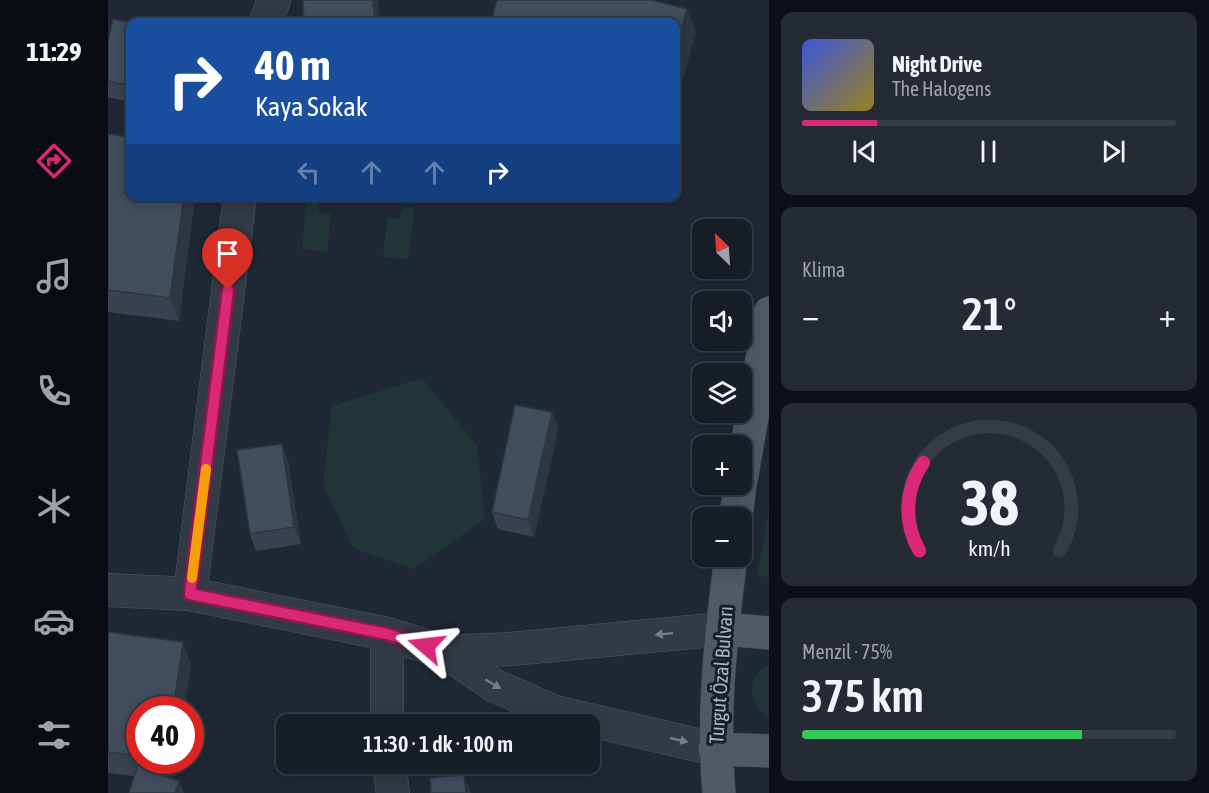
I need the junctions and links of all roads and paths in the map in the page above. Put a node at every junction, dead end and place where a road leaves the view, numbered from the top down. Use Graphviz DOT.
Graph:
graph roads {
  1 [pos="274,0"];
  2 [pos="267,18"];
  3 [pos="239,201"];
  4 [pos="769,320"];
  5 [pos="749,435"];
  6 [pos="730,567"];
  7 [pos="108,590"];
  8 [pos="190,594"];
  9 [pos="723,629"];
  10 [pos="769,633"];
  11 [pos="387,634"];
  12 [pos="445,652"];
  13 [pos="387,714"];
  14 [pos="715,749"];
  15 [pos="769,751"];
  16 [pos="390,774"];
  17 [pos="393,793"];
  18 [pos="718,793"];
  1 -- 2 [label="street"];
  3 -- 8 [label="street"];
  4 -- 5 [label="main road"];
  6 -- 9 [label="main road, Turgut Özal Bulvarı"];
  7 -- 8 [label="street"];
  8 -- 11 [label="street"];
  9 -- 10 [label="main road"];
  9 -- 12 [label="street, one-way"];
  9 -- 14 [label="main road, Turgut Özal Bulvarı"];
  11 -- 12 [label="street"];
  11 -- 13 [label="street"];
  12 -- 14 [label="street, one-way"];
  14 -- 15 [label="main road"];
  14 -- 18 [label="main road, Turgut Özal Bulvarı"];
  16 -- 17 [label="street"];
}
